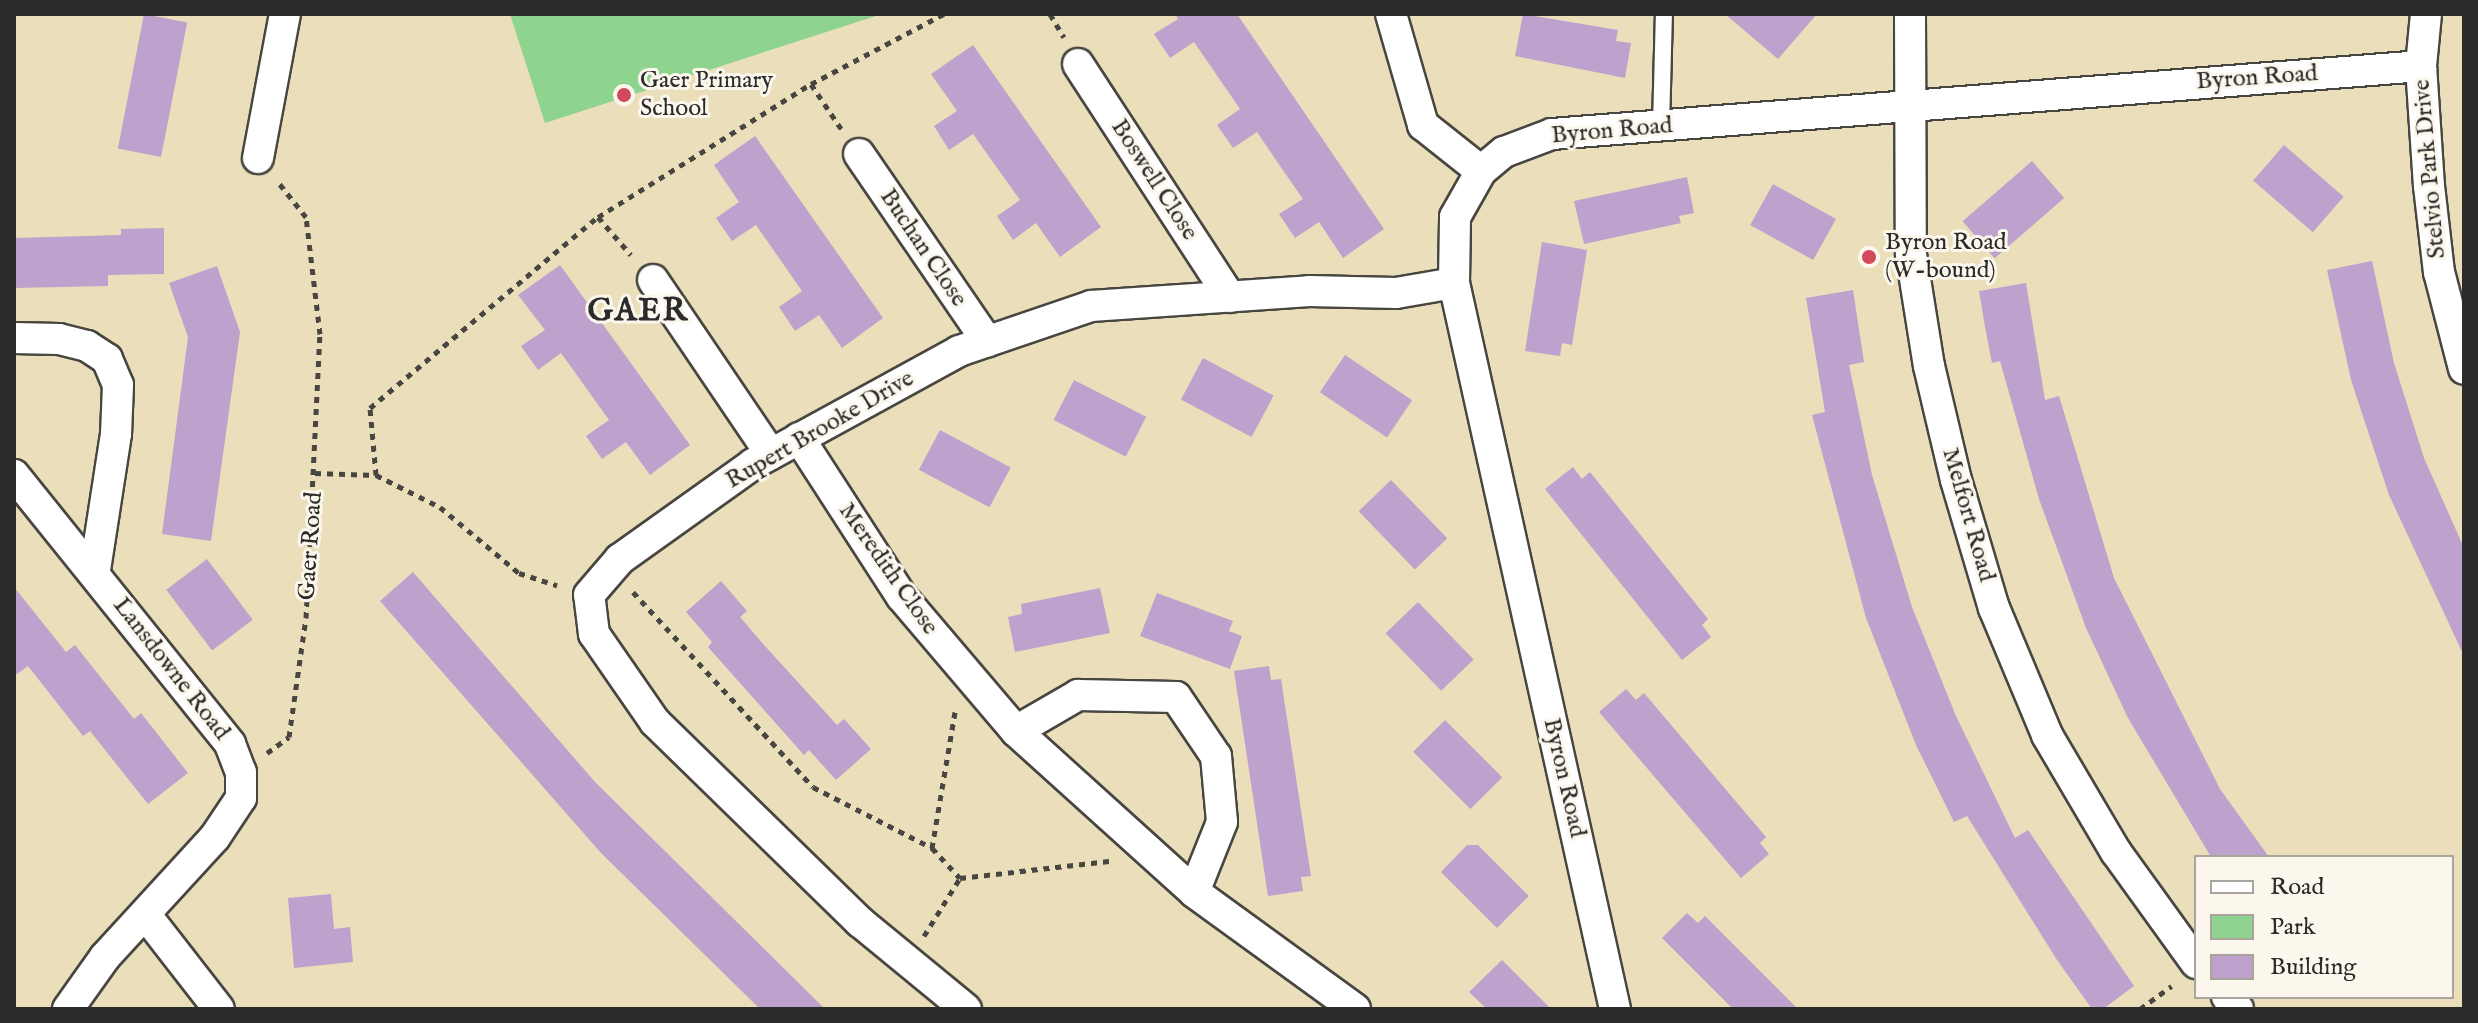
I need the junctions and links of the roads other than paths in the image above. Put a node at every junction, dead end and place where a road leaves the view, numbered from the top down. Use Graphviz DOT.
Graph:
graph roads {
  1 [pos="285,14"];
  2 [pos="1391,14"];
  3 [pos="1664,14"];
  4 [pos="1910,14"];
  5 [pos="2426,14"];
  6 [pos="1078,64"];
  7 [pos="2421,66"];
  8 [pos="1908,105"];
  9 [pos="1661,126"];
  10 [pos="859,154"];
  11 [pos="258,158"];
  12 [pos="1481,171"];
  13 [pos="653,280"];
  14 [pos="1454,283"];
  15 [pos="1230,297"];
  16 [pos="14,338"];
  17 [pos="987,341"];
  18 [pos="2464,369"];
  19 [pos="799,438"];
  20 [pos="771,454"];
  21 [pos="14,475"];
  22 [pos="95,570"];
  23 [pos="1016,731"];
  24 [pos="1194,892"];
  25 [pos="145,914"];
  26 [pos="2190,969"];
  27 [pos="68,1009"];
  28 [pos="219,1009"];
  29 [pos="966,1009"];
  30 [pos="1355,1009"];
  31 [pos="1615,1009"];
  1 -- 11 [label="street"];
  2 -- 12 [label="street"];
  3 -- 9 [label="lane"];
  4 -- 8 [label="street, Melfort Road"];
  5 -- 7 [label="street, Stelvio Park Drive"];
  6 -- 15 [label="street, Boswell Close"];
  7 -- 8 [label="street, Byron Road"];
  7 -- 18 [label="street, Stelvio Park Drive"];
  8 -- 9 [label="street, Byron Road"];
  8 -- 26 [label="street, Melfort Road"];
  9 -- 12 [label="street, Byron Road"];
  10 -- 17 [label="street, Buchan Close"];
  12 -- 14 [label="street, Byron Road"];
  13 -- 20 [label="street"];
  14 -- 15 [label="street, Rupert Brooke Drive"];
  14 -- 31 [label="street, Byron Road"];
  15 -- 17 [label="street, Rupert Brooke Drive"];
  16 -- 22 [label="street"];
  17 -- 19 [label="street, Rupert Brooke Drive"];
  19 -- 20 [label="street, Rupert Brooke Drive"];
  19 -- 23 [label="street, Meredith Close"];
  20 -- 29 [label="street, Rupert Brooke Drive"];
  21 -- 22 [label="street, Lansdowne Road"];
  22 -- 25 [label="street, Lansdowne Road"];
  23 -- 24 [label="street, Meredith Close"];
  23 -- 24 [label="street"];
  24 -- 30 [label="street, Meredith Close"];
  25 -- 27 [label="street"];
  25 -- 28 [label="street"];
}
